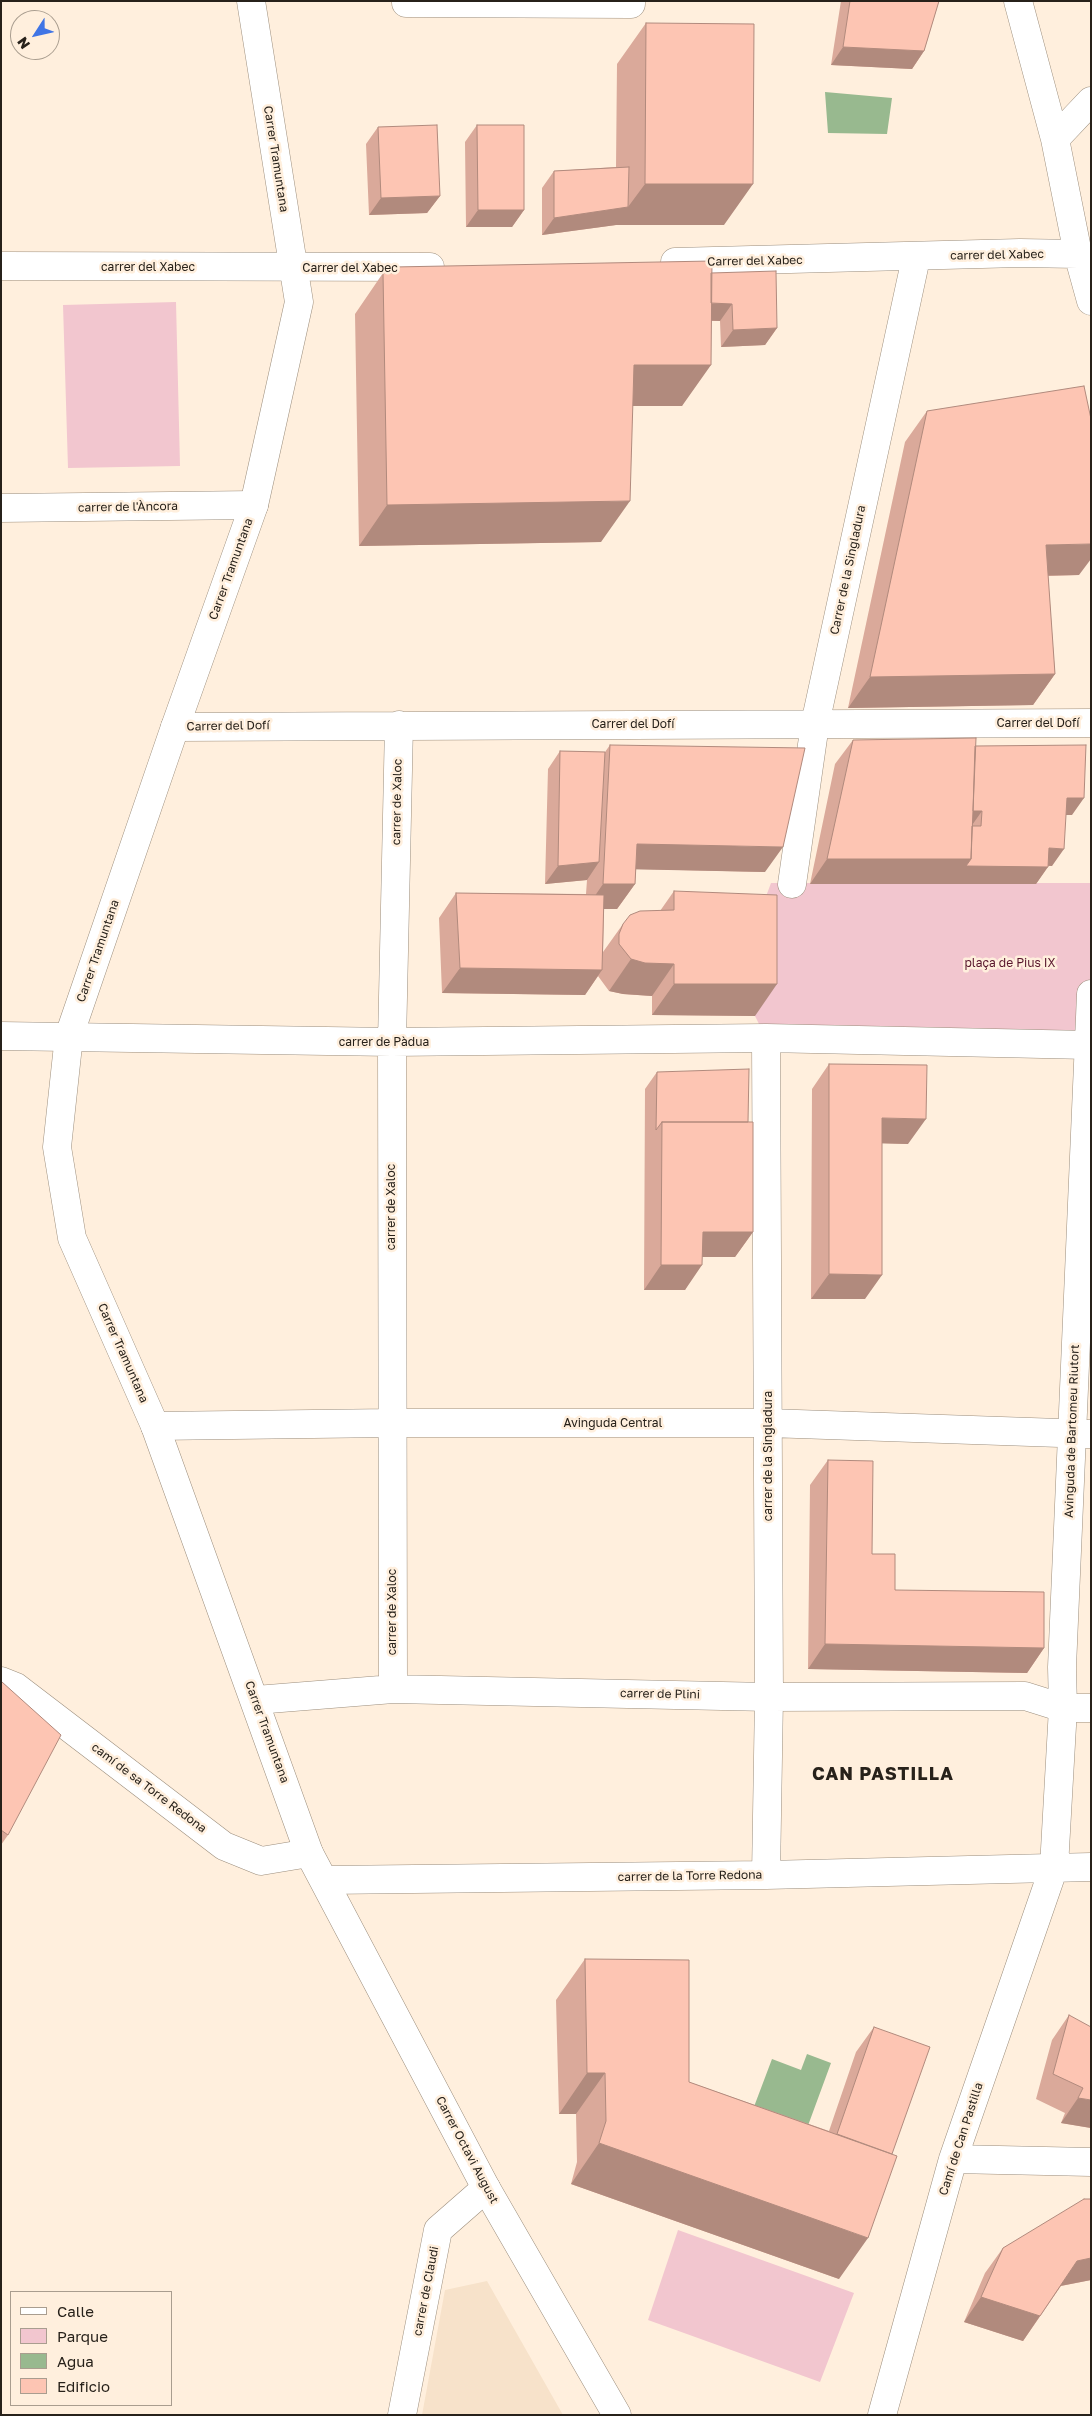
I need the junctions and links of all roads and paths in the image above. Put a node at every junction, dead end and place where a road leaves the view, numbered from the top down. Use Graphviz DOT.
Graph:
graph roads {
  1 [pos="251,1"];
  2 [pos="406,1"];
  3 [pos="1018,1"];
  4 [pos="631,3"];
  5 [pos="1091,100"];
  6 [pos="1055,139"];
  7 [pos="1078,254"];
  8 [pos="916,258"];
  9 [pos="650,263"];
  10 [pos="1,266"];
  11 [pos="453,267"];
  12 [pos="294,268"];
  13 [pos="1091,301"];
  14 [pos="254,505"];
  15 [pos="1,508"];
  16 [pos="1091,723"];
  17 [pos="815,724"];
  18 [pos="399,725"];
  19 [pos="175,727"];
  20 [pos="792,884"];
  21 [pos="1091,994"];
  22 [pos="1,1036"];
  23 [pos="69,1036"];
  24 [pos="766,1038"];
  25 [pos="392,1042"];
  26 [pos="1089,1055"];
  27 [pos="391,1423"];
  28 [pos="768,1424"];
  29 [pos="155,1426"];
  30 [pos="1081,1434"];
  31 [pos="1,1681"];
  32 [pos="393,1689"];
  33 [pos="769,1696"];
  34 [pos="256,1700"];
  35 [pos="1063,1708"];
  36 [pos="1091,1708"];
  37 [pos="310,1853"];
  38 [pos="1054,1867"];
  39 [pos="1091,1868"];
  40 [pos="766,1875"];
  41 [pos="326,1880"];
  42 [pos="953,2159"];
  43 [pos="1091,2162"];
  44 [pos="486,2188"];
  45 [pos="402,2415"];
  46 [pos="617,2415"];
  47 [pos="882,2415"];
  1 -- 12 [label="street, Carrer Tramuntana"];
  2 -- 4 [label="street"];
  3 -- 6 [label="street"];
  5 -- 6 [label="street"];
  6 -- 7 [label="street"];
  7 -- 8 [label="street, carrer del Xabec"];
  7 -- 13 [label="street"];
  8 -- 9 [label="street, Carrer del Xabec"];
  8 -- 17 [label="street, Carrer de la Singladura"];
  10 -- 12 [label="street, carrer del Xabec"];
  11 -- 12 [label="street, Carrer del Xabec"];
  12 -- 14 [label="street, Carrer Tramuntana"];
  14 -- 15 [label="street, carrer de l'Àncora"];
  14 -- 19 [label="street, Carrer Tramuntana"];
  16 -- 17 [label="street, Carrer del Dofí"];
  17 -- 18 [label="street, Carrer del Dofí"];
  17 -- 20 [label="street, Carrer de la Singladura"];
  18 -- 19 [label="street, Carrer del Dofí"];
  18 -- 25 [label="street, carrer de Xaloc"];
  19 -- 23 [label="street, Carrer Tramuntana"];
  21 -- 26 [label="street, Avinguda de Bartomeu Riutort"];
  22 -- 23 [label="street, carrer de Pàdua"];
  23 -- 25 [label="street, carrer de Pàdua"];
  23 -- 29 [label="street, Carrer Tramuntana"];
  24 -- 25 [label="street, carrer de Pàdua"];
  24 -- 26 [label="street"];
  24 -- 28 [label="street, carrer de la Singladura"];
  25 -- 27 [label="street, carrer de Xaloc"];
  26 -- 30 [label="street, Avinguda de Bartomeu Riutort"];
  27 -- 28 [label="street, Avinguda Central"];
  27 -- 29 [label="street, Avinguda Central"];
  27 -- 32 [label="street, carrer de Xaloc"];
  28 -- 30 [label="street, Avinguda Central"];
  28 -- 33 [label="street, carrer de la Singladura"];
  29 -- 34 [label="street, Carrer Tramuntana"];
  30 -- 35 [label="street, Avinguda de Bartomeu Riutort"];
  31 -- 37 [label="street, camí de sa Torre Redona"];
  32 -- 33 [label="street, carrer de Plini"];
  32 -- 34 [label="street, carrer de Plini"];
  33 -- 35 [label="street, carrer de Plini"];
  33 -- 40 [label="street, carrer de la Singladura"];
  34 -- 37 [label="street, Carrer Tramuntana"];
  35 -- 36 [label="street, carrer de Plini"];
  35 -- 38 [label="street, Avinguda de Bartomeu Riutort"];
  37 -- 41 [label="street, Carrer Tramuntana"];
  38 -- 39 [label="street, carrer de la Torre Redona"];
  38 -- 40 [label="street, carrer de la Torre Redona"];
  38 -- 42 [label="street, Camí de Can Pastilla"];
  40 -- 41 [label="street, carrer de la Torre Redona"];
  41 -- 44 [label="street, Carrer Octavi August"];
  42 -- 43 [label="street"];
  42 -- 47 [label="street, Camí de Can Pastilla"];
  44 -- 45 [label="street, carrer de Claudi"];
  44 -- 46 [label="street, Carrer Octavi August"];
}
